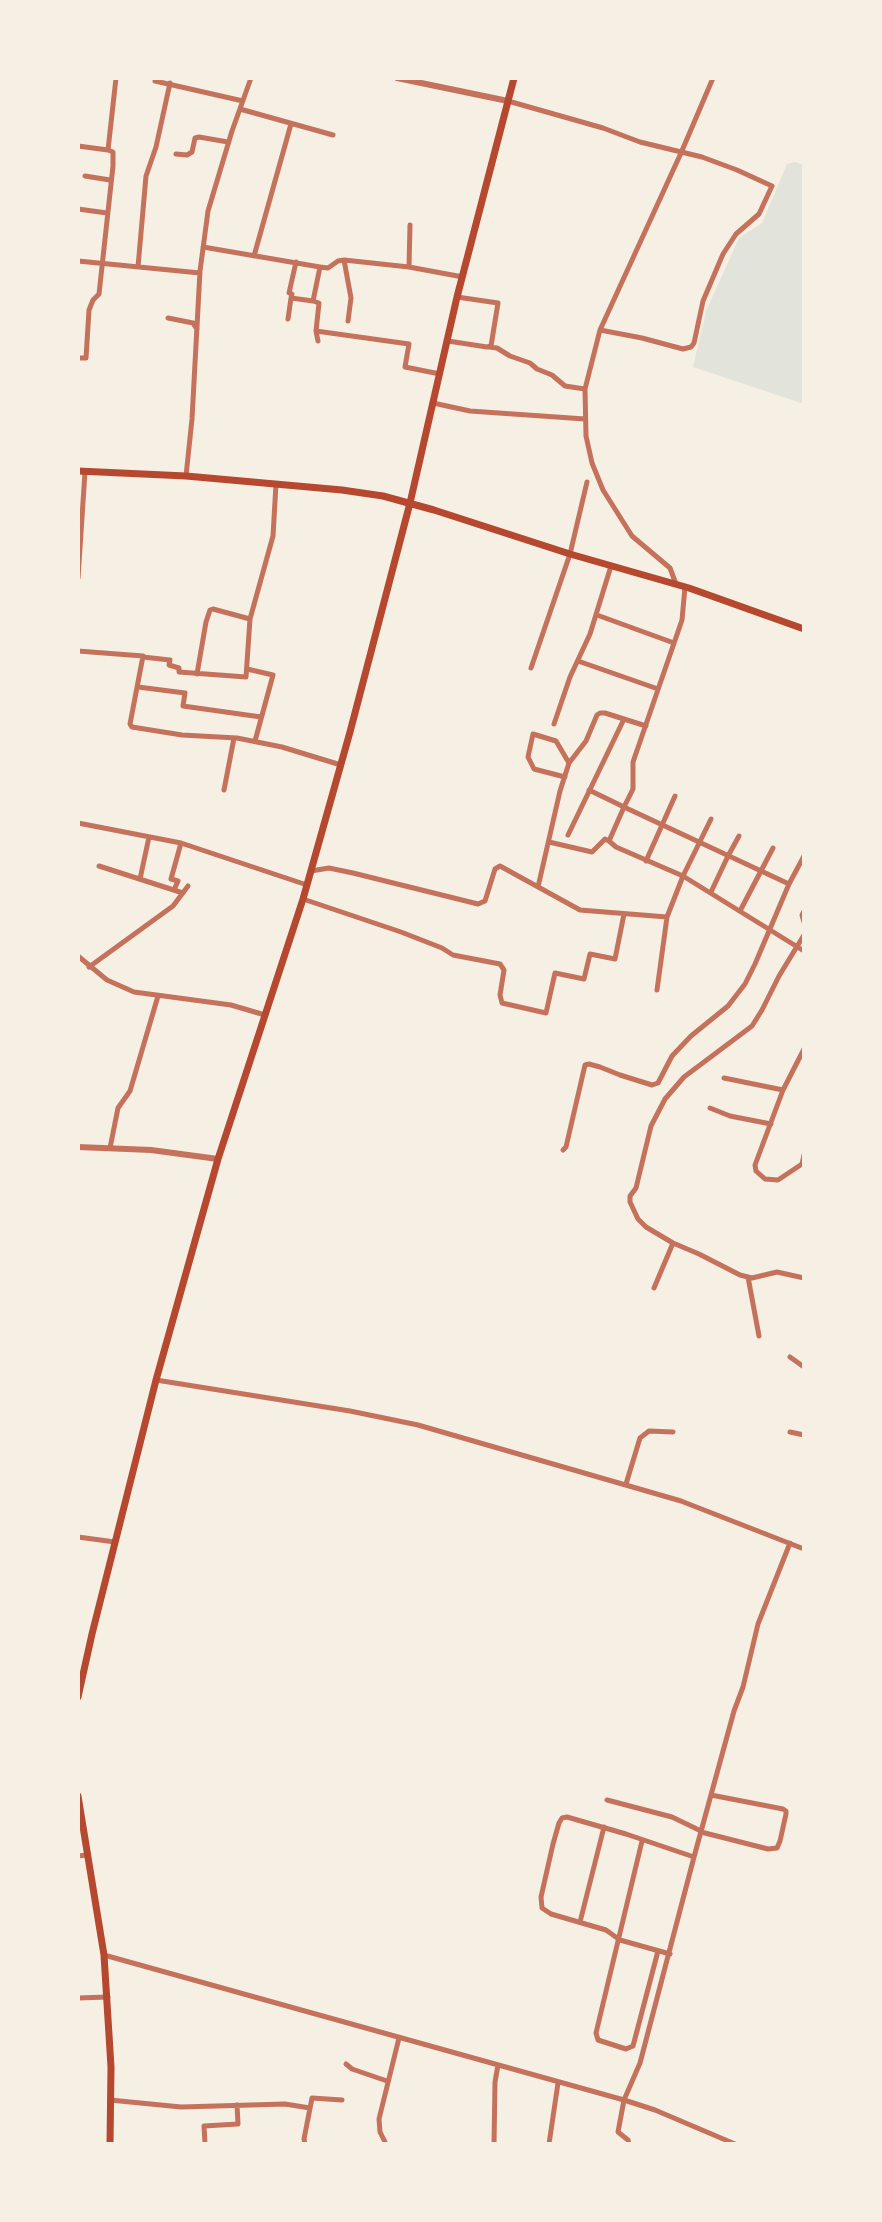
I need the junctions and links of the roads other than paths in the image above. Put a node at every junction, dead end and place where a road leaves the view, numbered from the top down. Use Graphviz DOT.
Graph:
graph roads {
  1 [pos="116,78"];
  2 [pos="251,78"];
  3 [pos="397,78"];
  4 [pos="514,78"];
  5 [pos="713,78"];
  6 [pos="154,81"];
  7 [pos="170,83"];
  8 [pos="243,101"];
  9 [pos="508,101"];
  10 [pos="240,109"];
  11 [pos="291,124"];
  12 [pos="333,135"];
  13 [pos="228,142"];
  14 [pos="78,146"];
  15 [pos="108,150"];
  16 [pos="681,153"];
  17 [pos="176,154"];
  18 [pos="86,176"];
  19 [pos="110,180"];
  20 [pos="78,209"];
  21 [pos="107,213"];
  22 [pos="410,225"];
  23 [pos="203,247"];
  24 [pos="254,256"];
  25 [pos="344,260"];
  26 [pos="78,261"];
  27 [pos="296,262"];
  28 [pos="102,265"];
  29 [pos="138,267"];
  30 [pos="320,267"];
  31 [pos="409,267"];
  32 [pos="200,273"];
  33 [pos="463,277"];
  34 [pos="457,297"];
  35 [pos="291,298"];
  36 [pos="313,302"];
  37 [pos="168,318"];
  38 [pos="288,319"];
  39 [pos="348,321"];
  40 [pos="197,329"];
  41 [pos="600,330"];
  42 [pos="316,331"];
  43 [pos="318,341"];
  44 [pos="448,341"];
  45 [pos="489,347"];
  46 [pos="78,358"];
  47 [pos="440,374"];
  48 [pos="585,389"];
  49 [pos="433,403"];
  50 [pos="585,419"];
  51 [pos="82,472"];
  52 [pos="186,476"];
  53 [pos="587,482"];
  54 [pos="276,484"];
  55 [pos="410,503"];
  56 [pos="570,554"];
  57 [pos="79,562"];
  58 [pos="611,566"];
  59 [pos="78,578"];
  60 [pos="676,584"];
  61 [pos="685,586"];
  62 [pos="597,615"];
  63 [pos="250,619"];
  64 [pos="804,629"];
  65 [pos="674,643"];
  66 [pos="78,651"];
  67 [pos="143,657"];
  68 [pos="578,661"];
  69 [pos="531,668"];
  70 [pos="247,669"];
  71 [pos="197,674"];
  72 [pos="138,687"];
  73 [pos="658,688"];
  74 [pos="261,717"];
  75 [pos="624,719"];
  76 [pos="554,724"];
  77 [pos="646,726"];
  78 [pos="234,738"];
  79 [pos="255,741"];
  80 [pos="569,763"];
  81 [pos="341,765"];
  82 [pos="565,777"];
  83 [pos="224,790"];
  84 [pos="589,790"];
  85 [pos="675,796"];
  86 [pos="624,807"];
  87 [pos="711,819"];
  88 [pos="78,822"];
  89 [pos="662,824"];
  90 [pos="567,835"];
  91 [pos="739,836"];
  92 [pos="149,837"];
  93 [pos="609,841"];
  94 [pos="549,842"];
  95 [pos="181,843"];
  96 [pos="700,844"];
  97 [pos="773,848"];
  98 [pos="728,856"];
  99 [pos="804,856"];
  100 [pos="646,861"];
  101 [pos="99,866"];
  102 [pos="760,870"];
  103 [pos="311,871"];
  104 [pos="683,876"];
  105 [pos="140,879"];
  106 [pos="789,884"];
  107 [pos="307,885"];
  108 [pos="188,886"];
  109 [pos="538,887"];
  110 [pos="174,890"];
  111 [pos="711,892"];
  112 [pos="183,893"];
  113 [pos="303,899"];
  114 [pos="740,911"];
  115 [pos="804,911"];
  116 [pos="624,914"];
  117 [pos="668,917"];
  118 [pos="804,922"];
  119 [pos="769,930"];
  120 [pos="804,935"];
  121 [pos="798,948"];
  122 [pos="804,951"];
  123 [pos="78,956"];
  124 [pos="89,967"];
  125 [pos="657,990"];
  126 [pos="158,996"];
  127 [pos="265,1015"];
  128 [pos="804,1049"];
  129 [pos="724,1078"];
  130 [pos="783,1090"];
  131 [pos="710,1108"];
  132 [pos="771,1124"];
  133 [pos="78,1147"];
  134 [pos="110,1148"];
  135 [pos="563,1150"];
  136 [pos="804,1155"];
  137 [pos="218,1160"];
  138 [pos="803,1164"];
  139 [pos="673,1243"];
  140 [pos="748,1277"];
  141 [pos="804,1278"];
  142 [pos="654,1288"];
  143 [pos="759,1336"];
  144 [pos="790,1358"];
  145 [pos="804,1367"];
  146 [pos="156,1380"];
  147 [pos="673,1432"];
  148 [pos="790,1432"];
  149 [pos="804,1435"];
  150 [pos="626,1484"];
  151 [pos="78,1537"];
  152 [pos="115,1542"];
  153 [pos="790,1543"];
  154 [pos="804,1549"];
  155 [pos="78,1697"];
  156 [pos="711,1794"];
  157 [pos="78,1796"];
  158 [pos="607,1800"];
  159 [pos="603,1827"];
  160 [pos="701,1832"];
  161 [pos="642,1841"];
  162 [pos="87,1855"];
  163 [pos="78,1856"];
  164 [pos="694,1857"];
  165 [pos="580,1922"];
  166 [pos="620,1940"];
  167 [pos="658,1951"];
  168 [pos="669,1954"];
  169 [pos="104,1955"];
  170 [pos="108,1997"];
  171 [pos="78,1998"];
  172 [pos="399,2038"];
  173 [pos="346,2064"];
  174 [pos="498,2065"];
  175 [pos="387,2081"];
  176 [pos="558,2083"];
  177 [pos="110,2100"];
  178 [pos="342,2100"];
  179 [pos="624,2100"];
  180 [pos="237,2105"];
  181 [pos="310,2108"];
  182 [pos="110,2144"];
  183 [pos="205,2144"];
  184 [pos="305,2144"];
  185 [pos="385,2144"];
  186 [pos="494,2144"];
  187 [pos="549,2144"];
  188 [pos="629,2144"];
  189 [pos="735,2144"];
  1 -- 15 [label="street"];
  2 -- 8 [label="street"];
  3 -- 9 [label="street"];
  4 -- 9 [label="main road"];
  5 -- 16 [label="street"];
  6 -- 7 [label="street"];
  7 -- 8 [label="street"];
  7 -- 29 [label="street"];
  8 -- 10 [label="street"];
  9 -- 16 [label="street"];
  9 -- 33 [label="main road"];
  10 -- 11 [label="street"];
  10 -- 13 [label="street"];
  11 -- 12 [label="street"];
  11 -- 24 [label="street"];
  13 -- 17 [label="street"];
  13 -- 23 [label="street"];
  14 -- 15 [label="street"];
  15 -- 19 [label="street"];
  16 -- 41 [label="street"];
  16 -- 41 [label="street"];
  18 -- 19 [label="street"];
  19 -- 21 [label="street"];
  20 -- 21 [label="street"];
  21 -- 28 [label="street"];
  22 -- 31 [label="street"];
  23 -- 24 [label="street"];
  23 -- 32 [label="street"];
  24 -- 27 [label="street"];
  25 -- 30 [label="street"];
  25 -- 31 [label="street"];
  25 -- 39 [label="street"];
  26 -- 28 [label="street"];
  27 -- 30 [label="street"];
  27 -- 35 [label="street"];
  28 -- 29 [label="street"];
  28 -- 46 [label="street"];
  29 -- 32 [label="street"];
  30 -- 36 [label="street"];
  31 -- 33 [label="street"];
  32 -- 40 [label="street"];
  33 -- 34 [label="main road"];
  34 -- 44 [label="main road"];
  34 -- 45 [label="street"];
  35 -- 36 [label="street"];
  35 -- 38 [label="street"];
  36 -- 42 [label="street"];
  37 -- 40 [label="street"];
  40 -- 52 [label="street"];
  41 -- 48 [label="street"];
  42 -- 43 [label="street"];
  42 -- 47 [label="street"];
  44 -- 45 [label="street"];
  44 -- 47 [label="main road"];
  45 -- 48 [label="street"];
  47 -- 49 [label="main road"];
  48 -- 50 [label="street"];
  49 -- 50 [label="street"];
  49 -- 55 [label="main road"];
  50 -- 60 [label="street"];
  51 -- 52 [label="main road"];
  51 -- 57 [label="street"];
  52 -- 54 [label="main road"];
  53 -- 56 [label="street"];
  54 -- 55 [label="main road"];
  54 -- 63 [label="street"];
  55 -- 56 [label="main road"];
  55 -- 81 [label="main road"];
  56 -- 58 [label="main road"];
  56 -- 69 [label="street"];
  57 -- 59 [label="street"];
  58 -- 60 [label="main road"];
  58 -- 62 [label="street"];
  60 -- 61 [label="main road"];
  61 -- 64 [label="main road"];
  61 -- 65 [label="street"];
  62 -- 65 [label="street"];
  62 -- 68 [label="street"];
  63 -- 70 [label="street"];
  63 -- 71 [label="street"];
  65 -- 73 [label="street"];
  66 -- 67 [label="street"];
  67 -- 71 [label="street"];
  67 -- 72 [label="street"];
  68 -- 73 [label="street"];
  68 -- 76 [label="street"];
  70 -- 71 [label="street"];
  70 -- 74 [label="street"];
  72 -- 74 [label="street"];
  72 -- 78 [label="street"];
  73 -- 77 [label="street"];
  74 -- 79 [label="street"];
  75 -- 77 [label="street"];
  75 -- 80 [label="street"];
  75 -- 84 [label="street"];
  77 -- 86 [label="street"];
  78 -- 79 [label="street"];
  78 -- 83 [label="street"];
  79 -- 81 [label="street"];
  80 -- 82 [label="street"];
  80 -- 82 [label="street"];
  81 -- 103 [label="main road"];
  82 -- 94 [label="street"];
  84 -- 86 [label="street"];
  84 -- 90 [label="street"];
  85 -- 89 [label="street"];
  86 -- 89 [label="street"];
  86 -- 93 [label="street"];
  87 -- 96 [label="street"];
  88 -- 92 [label="street"];
  89 -- 96 [label="street"];
  89 -- 100 [label="street"];
  91 -- 98 [label="street"];
  92 -- 95 [label="street"];
  92 -- 105 [label="street"];
  93 -- 94 [label="street"];
  93 -- 100 [label="street"];
  94 -- 109 [label="street"];
  95 -- 107 [label="street"];
  95 -- 110 [label="street"];
  96 -- 98 [label="street"];
  96 -- 104 [label="street"];
  97 -- 102 [label="street"];
  98 -- 102 [label="street"];
  98 -- 111 [label="street"];
  99 -- 106 [label="street"];
  100 -- 104 [label="street"];
  101 -- 105 [label="street"];
  102 -- 106 [label="street"];
  102 -- 114 [label="street"];
  103 -- 107 [label="main road"];
  103 -- 109 [label="street"];
  104 -- 111 [label="street"];
  104 -- 117 [label="street"];
  105 -- 110 [label="street"];
  106 -- 119 [label="street"];
  107 -- 113 [label="main road"];
  108 -- 112 [label="street"];
  109 -- 116 [label="street"];
  110 -- 112 [label="street"];
  111 -- 114 [label="street"];
  112 -- 124 [label="street"];
  113 -- 116 [label="street"];
  113 -- 127 [label="main road"];
  114 -- 119 [label="street"];
  115 -- 118 [label="street"];
  116 -- 117 [label="street"];
  117 -- 125 [label="street"];
  119 -- 121 [label="street"];
  119 -- 135 [label="street"];
  120 -- 121 [label="street"];
  121 -- 122 [label="street"];
  121 -- 139 [label="street"];
  123 -- 124 [label="street"];
  124 -- 126 [label="street"];
  126 -- 127 [label="street"];
  126 -- 134 [label="street"];
  127 -- 137 [label="main road"];
  128 -- 130 [label="street"];
  129 -- 130 [label="street"];
  130 -- 132 [label="street"];
  131 -- 132 [label="street"];
  132 -- 138 [label="street"];
  133 -- 134 [label="street"];
  134 -- 137 [label="street"];
  136 -- 138 [label="street"];
  137 -- 146 [label="main road"];
  139 -- 140 [label="street"];
  139 -- 142 [label="street"];
  140 -- 141 [label="street"];
  140 -- 143 [label="street"];
  144 -- 145 [label="street"];
  146 -- 150 [label="street"];
  146 -- 152 [label="main road"];
  147 -- 150 [label="street"];
  148 -- 149 [label="street"];
  150 -- 153 [label="street"];
  151 -- 152 [label="street"];
  152 -- 155 [label="main road"];
  153 -- 154 [label="street"];
  153 -- 156 [label="street"];
  156 -- 160 [label="street"];
  156 -- 160 [label="street"];
  157 -- 162 [label="main road"];
  158 -- 160 [label="street"];
  159 -- 161 [label="street"];
  159 -- 165 [label="street"];
  159 -- 165 [label="street"];
  160 -- 164 [label="street"];
  161 -- 164 [label="street"];
  161 -- 166 [label="street"];
  162 -- 163 [label="street"];
  162 -- 169 [label="main road"];
  164 -- 168 [label="street"];
  165 -- 166 [label="street"];
  166 -- 167 [label="street"];
  166 -- 167 [label="street"];
  167 -- 168 [label="street"];
  168 -- 179 [label="street"];
  169 -- 170 [label="main road"];
  169 -- 172 [label="street"];
  170 -- 171 [label="street"];
  170 -- 177 [label="main road"];
  172 -- 174 [label="street"];
  172 -- 175 [label="street"];
  173 -- 175 [label="street"];
  174 -- 176 [label="street"];
  174 -- 186 [label="street"];
  175 -- 185 [label="street"];
  176 -- 179 [label="street"];
  176 -- 187 [label="street"];
  177 -- 180 [label="street"];
  177 -- 182 [label="main road"];
  178 -- 181 [label="street"];
  179 -- 188 [label="street"];
  179 -- 189 [label="street"];
  180 -- 181 [label="street"];
  180 -- 183 [label="street"];
  181 -- 184 [label="street"];
}
